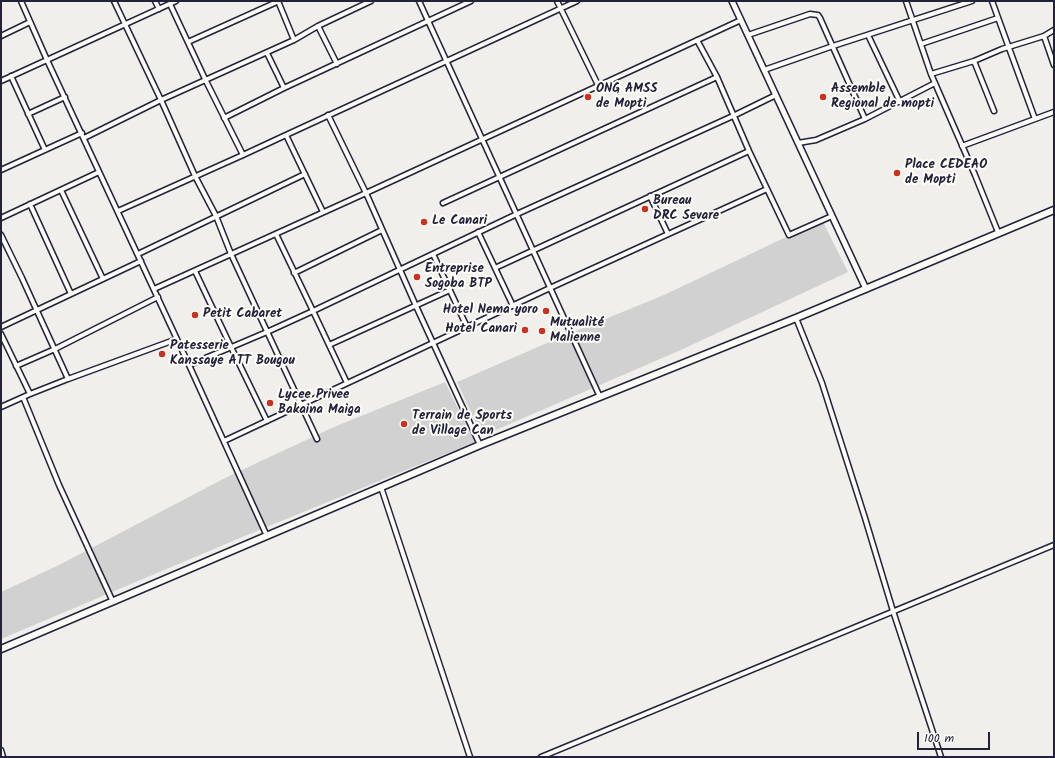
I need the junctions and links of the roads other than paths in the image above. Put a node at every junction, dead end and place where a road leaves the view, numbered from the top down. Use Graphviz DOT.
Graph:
graph roads {
  1 [pos="21,1"];
  2 [pos="114,1"];
  3 [pos="155,1"];
  4 [pos="176,1"];
  5 [pos="278,1"];
  6 [pos="371,1"];
  7 [pos="419,1"];
  8 [pos="471,1"];
  9 [pos="557,1"];
  10 [pos="577,1"];
  11 [pos="732,1"];
  12 [pos="906,1"];
  13 [pos="972,1"];
  14 [pos="992,1"];
  15 [pos="170,4"];
  16 [pos="561,8"];
  17 [pos="158,9"];
  18 [pos="998,18"];
  19 [pos="741,20"];
  20 [pos="913,20"];
  21 [pos="428,21"];
  22 [pos="30,22"];
  23 [pos="125,24"];
  24 [pos="318,26"];
  25 [pos="1054,30"];
  26 [pos="748,35"];
  27 [pos="868,35"];
  28 [pos="1,36"];
  29 [pos="1044,36"];
  30 [pos="294,40"];
  31 [pos="697,40"];
  32 [pos="188,42"];
  33 [pos="921,44"];
  34 [pos="833,46"];
  35 [pos="1008,48"];
  36 [pos="267,53"];
  37 [pos="47,60"];
  38 [pos="446,61"];
  39 [pos="974,61"];
  40 [pos="337,64"];
  41 [pos="1054,65"];
  42 [pos="764,70"];
  43 [pos="931,74"];
  44 [pos="10,76"];
  45 [pos="717,77"];
  46 [pos="1,80"];
  47 [pos="206,81"];
  48 [pos="935,83"];
  49 [pos="598,85"];
  50 [pos="284,88"];
  51 [pos="776,94"];
  52 [pos="65,97"];
  53 [pos="161,100"];
  54 [pos="900,102"];
  55 [pos="994,111"];
  56 [pos="1054,112"];
  57 [pos="28,114"];
  58 [pos="328,115"];
  59 [pos="733,116"];
  60 [pos="224,118"];
  61 [pos="865,119"];
  62 [pos="1035,119"];
  63 [pos="82,133"];
  64 [pos="286,135"];
  65 [pos="84,138"];
  66 [pos="482,139"];
  67 [pos="798,143"];
  68 [pos="962,146"];
  69 [pos="45,150"];
  70 [pos="749,151"];
  71 [pos="243,156"];
  72 [pos="1,170"];
  73 [pos="99,172"];
  74 [pos="305,174"];
  75 [pos="195,176"];
  76 [pos="500,177"];
  77 [pos="767,189"];
  78 [pos="60,190"];
  79 [pos="366,193"];
  80 [pos="650,196"];
  81 [pos="443,203"];
  82 [pos="30,204"];
  83 [pos="1054,210"];
  84 [pos="118,211"];
  85 [pos="323,212"];
  86 [pos="517,214"];
  87 [pos="216,216"];
  88 [pos="832,216"];
  89 [pos="1,218"];
  90 [pos="382,230"];
  91 [pos="478,232"];
  92 [pos="998,232"];
  93 [pos="276,234"];
  94 [pos="668,234"];
  95 [pos="1,236"];
  96 [pos="533,250"];
  97 [pos="138,254"];
  98 [pos="231,254"];
  99 [pos="433,254"];
  100 [pos="141,261"];
  101 [pos="495,268"];
  102 [pos="400,270"];
  103 [pos="195,271"];
  104 [pos="294,273"];
  105 [pos="103,279"];
  106 [pos="550,288"];
  107 [pos="154,289"];
  108 [pos="866,289"];
  109 [pos="450,290"];
  110 [pos="71,294"];
  111 [pos="158,297"];
  112 [pos="416,306"];
  113 [pos="512,306"];
  114 [pos="37,310"];
  115 [pos="313,311"];
  116 [pos="796,318"];
  117 [pos="1,327"];
  118 [pos="468,327"];
  119 [pos="267,332"];
  120 [pos="1,334"];
  121 [pos="177,339"];
  122 [pos="433,343"];
  123 [pos="329,345"];
  124 [pos="231,347"];
  125 [pos="55,349"];
  126 [pos="189,365"];
  127 [pos="16,366"];
  128 [pos="68,379"];
  129 [pos="347,383"];
  130 [pos="30,394"];
  131 [pos="23,397"];
  132 [pos="600,397"];
  133 [pos="301,405"];
  134 [pos="1,407"];
  135 [pos="267,420"];
  136 [pos="317,439"];
  137 [pos="224,441"];
  138 [pos="480,445"];
  139 [pos="381,487"];
  140 [pos="267,536"];
  141 [pos="1054,545"];
  142 [pos="113,602"];
  143 [pos="893,611"];
  144 [pos="1,649"];
  145 [pos="1,750"];
  146 [pos="3,757"];
  147 [pos="470,757"];
  148 [pos="541,757"];
  149 [pos="941,757"];
  1 -- 22 [label="street"];
  2 -- 23 [label="street"];
  3 -- 17 [label="street"];
  4 -- 15 [label="street"];
  5 -- 30 [label="street"];
  5 -- 32 [label="street"];
  6 -- 24 [label="street"];
  7 -- 21 [label="street"];
  8 -- 21 [label="street"];
  9 -- 16 [label="street"];
  10 -- 16 [label="street"];
  11 -- 19 [label="street"];
  12 -- 20 [label="street"];
  13 -- 20 [label="street"];
  14 -- 18 [label="street"];
  15 -- 17 [label="street"];
  15 -- 32 [label="street"];
  16 -- 38 [label="street"];
  16 -- 49 [label="street"];
  17 -- 23 [label="street"];
  18 -- 33 [label="street"];
  18 -- 35 [label="street"];
  19 -- 26 [label="street"];
  19 -- 31 [label="street"];
  20 -- 27 [label="street"];
  20 -- 33 [label="street"];
  21 -- 38 [label="street"];
  21 -- 40 [label="street"];
  22 -- 28 [label="street"];
  22 -- 37 [label="street"];
  23 -- 37 [label="street"];
  23 -- 53 [label="street"];
  24 -- 30 [label="street"];
  24 -- 40 [label="street"];
  25 -- 29 [label="street"];
  26 -- 34 [label="street"];
  26 -- 42 [label="street"];
  27 -- 34 [label="street"];
  27 -- 54 [label="street"];
  29 -- 35 [label="street"];
  29 -- 41 [label="street"];
  30 -- 36 [label="street"];
  31 -- 45 [label="street"];
  31 -- 49 [label="street"];
  32 -- 47 [label="street"];
  33 -- 43 [label="street"];
  34 -- 42 [label="street"];
  34 -- 61 [label="street"];
  35 -- 39 [label="street"];
  35 -- 62 [label="street"];
  36 -- 47 [label="street"];
  36 -- 50 [label="street"];
  37 -- 44 [label="street"];
  37 -- 52 [label="street"];
  38 -- 58 [label="street"];
  38 -- 66 [label="street"];
  39 -- 43 [label="street"];
  39 -- 55 [label="street"];
  40 -- 50 [label="street"];
  42 -- 51 [label="street"];
  43 -- 48 [label="street"];
  44 -- 46 [label="street"];
  44 -- 57 [label="street"];
  45 -- 59 [label="street"];
  45 -- 76 [label="street"];
  47 -- 53 [label="street"];
  47 -- 60 [label="street"];
  48 -- 54 [label="street"];
  48 -- 68 [label="street"];
  49 -- 66 [label="street"];
  50 -- 60 [label="street"];
  51 -- 59 [label="street"];
  51 -- 67 [label="street"];
  52 -- 57 [label="street"];
  52 -- 63 [label="street"];
  53 -- 65 [label="street"];
  53 -- 75 [label="street"];
  54 -- 61 [label="street"];
  56 -- 62 [label="street"];
  57 -- 69 [label="street"];
  58 -- 64 [label="street"];
  58 -- 79 [label="street"];
  59 -- 70 [label="street"];
  59 -- 86 [label="street"];
  60 -- 71 [label="street"];
  61 -- 67 [label="street"];
  62 -- 68 [label="street"];
  63 -- 65 [label="street"];
  63 -- 69 [label="street"];
  64 -- 71 [label="street"];
  64 -- 74 [label="street"];
  65 -- 73 [label="street"];
  66 -- 76 [label="street"];
  66 -- 79 [label="street"];
  67 -- 88 [label="street"];
  68 -- 92 [label="street"];
  69 -- 72 [label="street"];
  70 -- 77 [label="street"];
  70 -- 80 [label="street"];
  71 -- 75 [label="street"];
  73 -- 78 [label="street"];
  73 -- 84 [label="street"];
  74 -- 85 [label="street"];
  74 -- 87 [label="street"];
  75 -- 84 [label="street"];
  75 -- 87 [label="street"];
  76 -- 81 [label="street"];
  76 -- 86 [label="street"];
  77 -- 88 [label="street"];
  77 -- 94 [label="street"];
  78 -- 82 [label="street"];
  78 -- 105 [label="street"];
  79 -- 85 [label="street"];
  79 -- 90 [label="street"];
  80 -- 94 [label="street"];
  80 -- 96 [label="street"];
  82 -- 89 [label="street"];
  82 -- 110 [label="street"];
  83 -- 92 [label="main road"];
  84 -- 97 [label="street"];
  85 -- 93 [label="street"];
  86 -- 91 [label="street"];
  86 -- 96 [label="street"];
  87 -- 97 [label="street"];
  87 -- 98 [label="street"];
  88 -- 108 [label="street"];
  90 -- 102 [label="street"];
  90 -- 104 [label="street"];
  91 -- 99 [label="street"];
  91 -- 101 [label="street"];
  92 -- 108 [label="main road"];
  93 -- 98 [label="street"];
  93 -- 104 [label="street"];
  94 -- 106 [label="street"];
  95 -- 114 [label="street"];
  96 -- 101 [label="street"];
  96 -- 106 [label="street"];
  97 -- 100 [label="street"];
  98 -- 103 [label="street"];
  98 -- 119 [label="street"];
  99 -- 102 [label="street"];
  99 -- 109 [label="street"];
  100 -- 105 [label="street"];
  100 -- 107 [label="street"];
  101 -- 113 [label="street"];
  102 -- 112 [label="street"];
  102 -- 115 [label="street"];
  103 -- 107 [label="street"];
  103 -- 124 [label="street"];
  104 -- 115 [label="street"];
  105 -- 110 [label="street"];
  106 -- 113 [label="street"];
  106 -- 132 [label="street"];
  107 -- 111 [label="street"];
  108 -- 116 [label="main road"];
  109 -- 112 [label="street"];
  109 -- 118 [label="street"];
  110 -- 114 [label="street"];
  111 -- 121 [label="street"];
  111 -- 125 [label="street"];
  112 -- 122 [label="street"];
  112 -- 123 [label="street"];
  113 -- 118 [label="street"];
  114 -- 117 [label="street"];
  114 -- 125 [label="street"];
  115 -- 119 [label="street"];
  115 -- 123 [label="street"];
  116 -- 132 [label="main road"];
  116 -- 143 [label="street"];
  118 -- 122 [label="street"];
  119 -- 124 [label="street"];
  119 -- 133 [label="street"];
  120 -- 127 [label="street"];
  121 -- 126 [label="street"];
  121 -- 128 [label="street"];
  122 -- 129 [label="street"];
  122 -- 138 [label="street"];
  123 -- 129 [label="street"];
  124 -- 126 [label="street"];
  124 -- 135 [label="street"];
  125 -- 127 [label="street"];
  125 -- 128 [label="street"];
  126 -- 137 [label="street"];
  127 -- 130 [label="street"];
  128 -- 130 [label="street"];
  129 -- 133 [label="street"];
  130 -- 131 [label="street"];
  131 -- 134 [label="street"];
  131 -- 142 [label="street"];
  132 -- 138 [label="main road"];
  133 -- 135 [label="street"];
  133 -- 136 [label="street"];
  135 -- 137 [label="street"];
  137 -- 140 [label="street"];
  138 -- 139 [label="main road"];
  139 -- 140 [label="main road"];
  139 -- 147 [label="street"];
  140 -- 142 [label="main road"];
  141 -- 143 [label="street"];
  142 -- 144 [label="main road"];
  143 -- 148 [label="street"];
  143 -- 149 [label="street"];
  145 -- 146 [label="street"];
}
